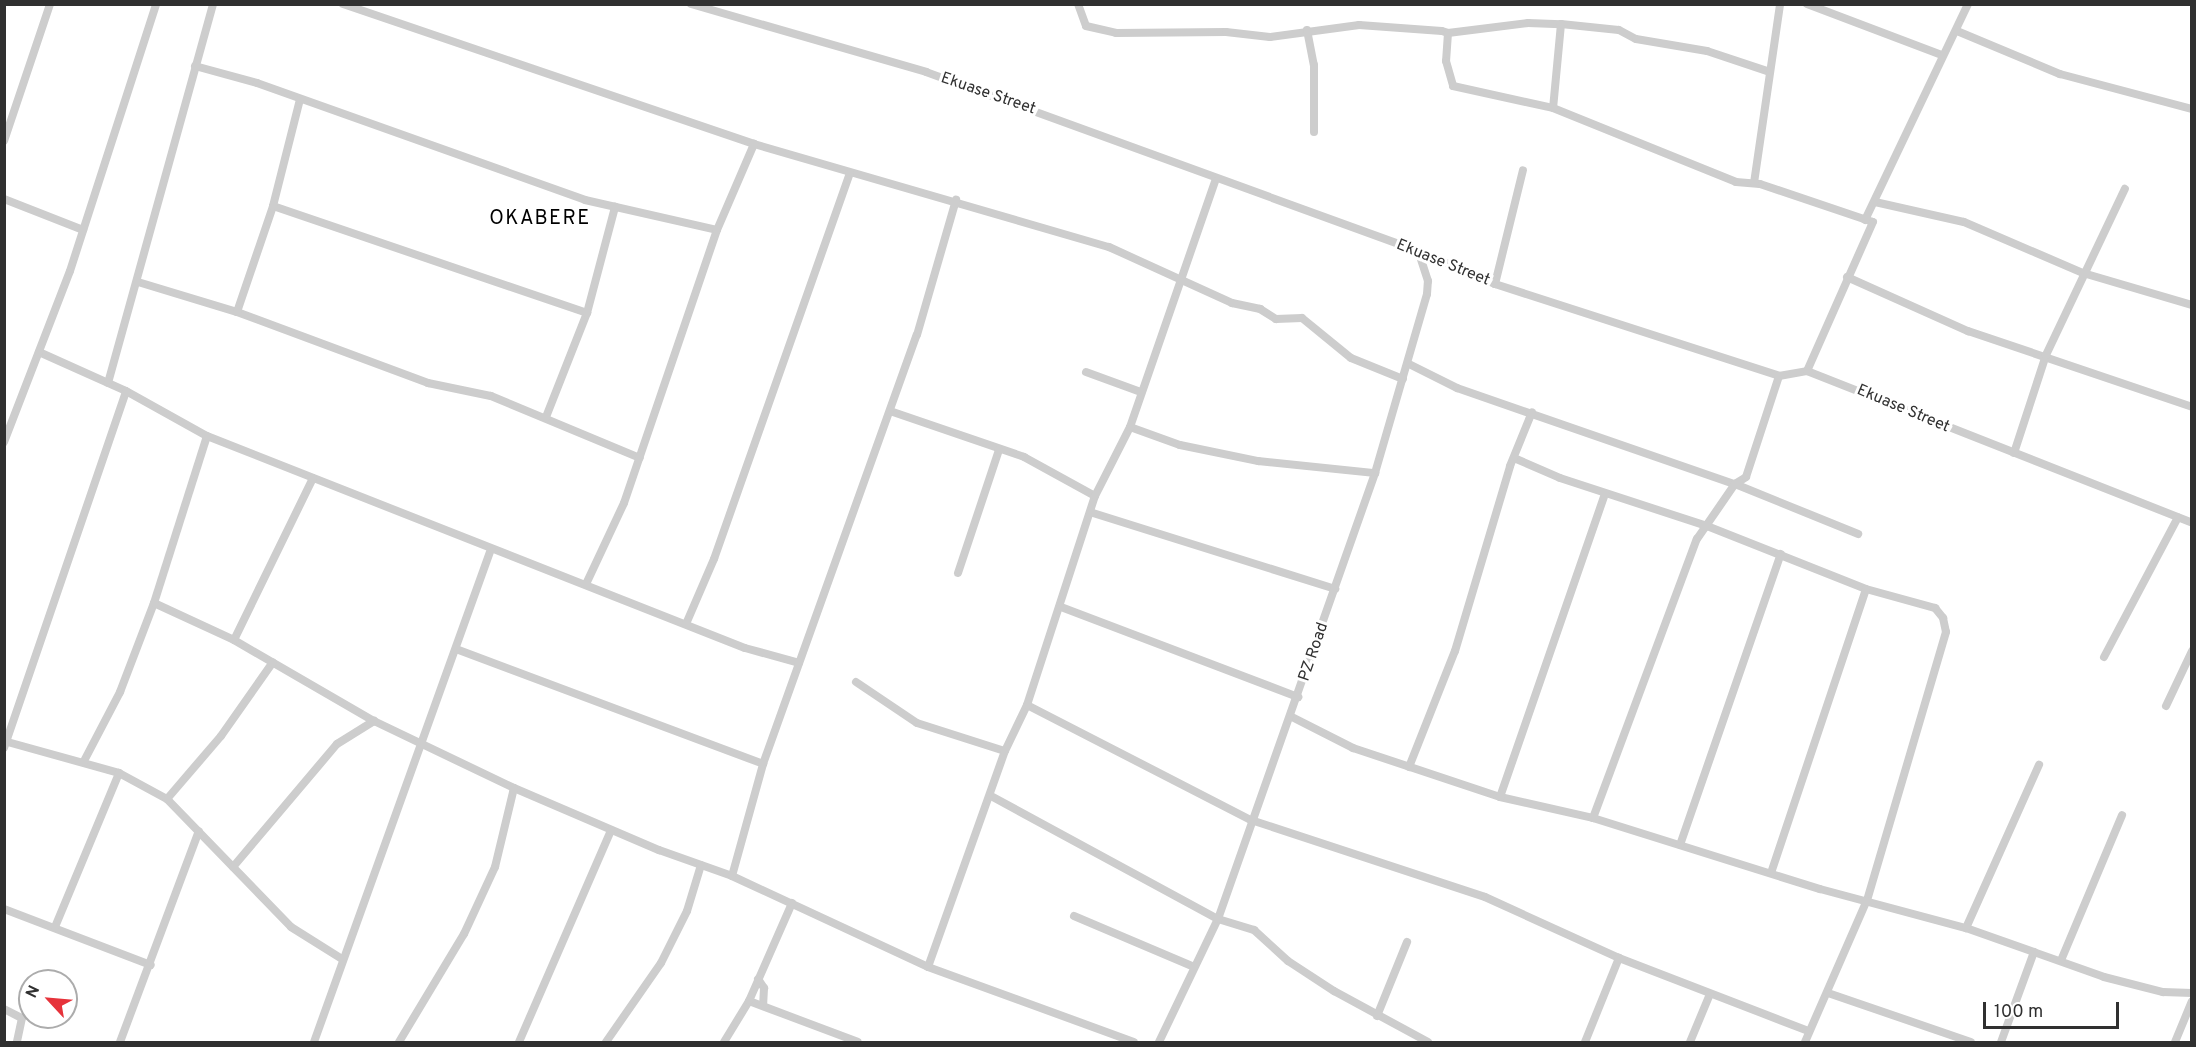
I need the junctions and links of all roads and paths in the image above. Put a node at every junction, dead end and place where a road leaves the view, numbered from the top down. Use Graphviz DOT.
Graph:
graph roads {
  1 [pos="50,4"];
  2 [pos="156,4"];
  3 [pos="213,4"];
  4 [pos="343,4"];
  5 [pos="691,4"];
  6 [pos="1078,4"];
  7 [pos="1780,4"];
  8 [pos="1807,4"];
  9 [pos="1968,4"];
  10 [pos="1561,24"];
  11 [pos="1307,30"];
  12 [pos="1957,31"];
  13 [pos="1448,33"];
  14 [pos="1942,55"];
  15 [pos="195,66"];
  16 [pos="1770,72"];
  17 [pos="300,99"];
  18 [pos="1553,108"];
  19 [pos="2192,109"];
  20 [pos="1314,132"];
  21 [pos="4,141"];
  22 [pos="754,144"];
  23 [pos="1523,170"];
  24 [pos="849,172"];
  25 [pos="1215,181"];
  26 [pos="1754,183"];
  27 [pos="2125,189"];
  28 [pos="4,199"];
  29 [pos="956,200"];
  30 [pos="1875,202"];
  31 [pos="273,206"];
  32 [pos="615,207"];
  33 [pos="1865,220"];
  34 [pos="83,230"];
  35 [pos="717,230"];
  36 [pos="1418,251"];
  37 [pos="2084,273"];
  38 [pos="1847,277"];
  39 [pos="1178,279"];
  40 [pos="138,282"];
  41 [pos="1495,284"];
  42 [pos="2192,306"];
  43 [pos="237,312"];
  44 [pos="587,313"];
  45 [pos="39,352"];
  46 [pos="2046,354"];
  47 [pos="1409,363"];
  48 [pos="1807,371"];
  49 [pos="1086,372"];
  50 [pos="1779,376"];
  51 [pos="1403,379"];
  52 [pos="108,383"];
  53 [pos="126,391"];
  54 [pos="1141,392"];
  55 [pos="2192,407"];
  56 [pos="890,411"];
  57 [pos="1532,412"];
  58 [pos="546,417"];
  59 [pos="1130,427"];
  60 [pos="207,436"];
  61 [pos="5,440"];
  62 [pos="999,450"];
  63 [pos="2014,453"];
  64 [pos="640,458"];
  65 [pos="1514,458"];
  66 [pos="1375,473"];
  67 [pos="314,478"];
  68 [pos="1735,484"];
  69 [pos="1605,494"];
  70 [pos="1095,496"];
  71 [pos="1093,513"];
  72 [pos="2178,517"];
  73 [pos="2192,523"];
  74 [pos="1707,526"];
  75 [pos="1858,534"];
  76 [pos="491,549"];
  77 [pos="1781,554"];
  78 [pos="958,573"];
  79 [pos="587,582"];
  80 [pos="1335,589"];
  81 [pos="1866,589"];
  82 [pos="154,603"];
  83 [pos="1060,607"];
  84 [pos="686,624"];
  85 [pos="234,640"];
  86 [pos="456,649"];
  87 [pos="2192,651"];
  88 [pos="2104,657"];
  89 [pos="273,662"];
  90 [pos="799,663"];
  91 [pos="856,682"];
  92 [pos="1298,697"];
  93 [pos="1027,705"];
  94 [pos="2166,706"];
  95 [pos="1290,716"];
  96 [pos="374,721"];
  97 [pos="5,743"];
  98 [pos="421,745"];
  99 [pos="1005,751"];
  100 [pos="84,761"];
  101 [pos="763,764"];
  102 [pos="2038,765"];
  103 [pos="1409,767"];
  104 [pos="119,773"];
  105 [pos="514,788"];
  106 [pos="991,796"];
  107 [pos="1500,797"];
  108 [pos="167,799"];
  109 [pos="2122,814"];
  110 [pos="1593,819"];
  111 [pos="1251,820"];
  112 [pos="611,830"];
  113 [pos="199,831"];
  114 [pos="1680,845"];
  115 [pos="701,865"];
  116 [pos="233,867"];
  117 [pos="1771,873"];
  118 [pos="732,876"];
  119 [pos="1867,900"];
  120 [pos="792,903"];
  121 [pos="4,909"];
  122 [pos="1074,916"];
  123 [pos="1218,919"];
  124 [pos="55,927"];
  125 [pos="1966,928"];
  126 [pos="1407,942"];
  127 [pos="2034,952"];
  128 [pos="1619,958"];
  129 [pos="2062,958"];
  130 [pos="342,959"];
  131 [pos="151,965"];
  132 [pos="928,967"];
  133 [pos="1194,967"];
  134 [pos="758,979"];
  135 [pos="1828,993"];
  136 [pos="2192,993"];
  137 [pos="1710,994"];
  138 [pos="749,1001"];
  139 [pos="2192,1001"];
  140 [pos="764,1005"];
  141 [pos="4,1009"];
  142 [pos="1377,1016"];
  143 [pos="1808,1031"];
  144 [pos="17,1042"];
  145 [pos="120,1042"];
  146 [pos="314,1042"];
  147 [pos="399,1042"];
  148 [pos="519,1042"];
  149 [pos="606,1042"];
  150 [pos="724,1042"];
  151 [pos="858,1042"];
  152 [pos="1134,1042"];
  153 [pos="1162,1042"];
  154 [pos="1428,1042"];
  155 [pos="1585,1042"];
  156 [pos="1690,1042"];
  157 [pos="1805,1042"];
  158 [pos="1971,1042"];
  159 [pos="2001,1042"];
  160 [pos="2175,1042"];
  1 -- 21 [label="street"];
  2 -- 34 [label="street"];
  3 -- 15 [label="street"];
  4 -- 22 [label="street"];
  5 -- 25 [label="street, Ekuase Street"];
  6 -- 11 [label="street"];
  7 -- 16 [label="street"];
  8 -- 14 [label="street"];
  9 -- 12 [label="street"];
  10 -- 13 [label="street"];
  10 -- 16 [label="street"];
  10 -- 18 [label="street"];
  11 -- 13 [label="street"];
  11 -- 20 [label="street"];
  12 -- 14 [label="street"];
  12 -- 19 [label="street"];
  13 -- 18 [label="street"];
  14 -- 30 [label="street"];
  15 -- 17 [label="street"];
  15 -- 40 [label="street"];
  16 -- 26 [label="street"];
  17 -- 31 [label="street"];
  17 -- 32 [label="street"];
  18 -- 26 [label="street"];
  22 -- 24 [label="street"];
  22 -- 35 [label="street"];
  23 -- 41 [label="street"];
  24 -- 29 [label="street"];
  24 -- 84 [label="street"];
  25 -- 36 [label="street, Ekuase Street"];
  25 -- 39 [label="street"];
  26 -- 33 [label="street"];
  27 -- 37 [label="street"];
  28 -- 34 [label="street"];
  29 -- 39 [label="street"];
  29 -- 56 [label="street"];
  30 -- 33 [label="street"];
  30 -- 37 [label="street"];
  31 -- 43 [label="street"];
  31 -- 44 [label="street"];
  32 -- 35 [label="street"];
  32 -- 44 [label="street"];
  33 -- 38 [label="street"];
  34 -- 45 [label="street"];
  35 -- 64 [label="street"];
  36 -- 41 [label="street, Ekuase Street"];
  36 -- 47 [label="street, PZ Road"];
  37 -- 42 [label="street"];
  37 -- 46 [label="street"];
  38 -- 46 [label="street"];
  38 -- 48 [label="street"];
  39 -- 51 [label="street"];
  39 -- 54 [label="street"];
  40 -- 43 [label="street"];
  40 -- 52 [label="street"];
  41 -- 50 [label="street, Ekuase Street"];
  43 -- 58 [label="street"];
  44 -- 58 [label="street"];
  45 -- 52 [label="street"];
  45 -- 61 [label="street"];
  46 -- 55 [label="street"];
  46 -- 63 [label="street"];
  47 -- 51 [label="street, PZ Road"];
  47 -- 57 [label="street"];
  48 -- 50 [label="street, Ekuase Street"];
  48 -- 63 [label="street, Ekuase Street"];
  49 -- 54 [label="street"];
  50 -- 68 [label="street"];
  51 -- 66 [label="street, PZ Road"];
  52 -- 53 [label="street"];
  53 -- 60 [label="street"];
  53 -- 97 [label="street"];
  54 -- 59 [label="street"];
  56 -- 62 [label="street"];
  56 -- 90 [label="street"];
  57 -- 65 [label="street"];
  57 -- 68 [label="street"];
  58 -- 64 [label="street"];
  59 -- 66 [label="street"];
  59 -- 70 [label="street"];
  60 -- 67 [label="street"];
  60 -- 82 [label="street"];
  62 -- 70 [label="street"];
  62 -- 78 [label="street"];
  63 -- 72 [label="street, Ekuase Street"];
  64 -- 79 [label="street"];
  65 -- 69 [label="street"];
  65 -- 103 [label="street"];
  66 -- 80 [label="street, PZ Road"];
  67 -- 76 [label="street"];
  67 -- 85 [label="street"];
  68 -- 74 [label="street"];
  68 -- 75 [label="street"];
  69 -- 74 [label="street"];
  69 -- 107 [label="street"];
  70 -- 71 [label="street"];
  71 -- 80 [label="street"];
  71 -- 83 [label="street"];
  72 -- 73 [label="street, Ekuase Street"];
  72 -- 88 [label="street"];
  74 -- 77 [label="street"];
  74 -- 110 [label="street"];
  76 -- 79 [label="street"];
  76 -- 86 [label="street"];
  77 -- 81 [label="street"];
  77 -- 114 [label="street"];
  79 -- 84 [label="street"];
  80 -- 92 [label="street, PZ Road"];
  81 -- 117 [label="street"];
  81 -- 119 [label="street"];
  82 -- 85 [label="street"];
  82 -- 100 [label="street"];
  83 -- 92 [label="street"];
  83 -- 93 [label="street"];
  84 -- 90 [label="street"];
  85 -- 89 [label="street"];
  86 -- 98 [label="street"];
  86 -- 101 [label="street"];
  87 -- 94 [label="street"];
  89 -- 96 [label="street"];
  89 -- 108 [label="street"];
  90 -- 101 [label="street"];
  91 -- 99 [label="street"];
  92 -- 95 [label="street, PZ Road"];
  93 -- 99 [label="street"];
  93 -- 111 [label="street"];
  95 -- 103 [label="street"];
  95 -- 111 [label="street, PZ Road"];
  96 -- 98 [label="street"];
  96 -- 116 [label="street"];
  97 -- 100 [label="street"];
  98 -- 105 [label="street"];
  98 -- 130 [label="street"];
  99 -- 106 [label="street"];
  100 -- 104 [label="street"];
  101 -- 118 [label="street"];
  102 -- 125 [label="street"];
  103 -- 107 [label="street"];
  104 -- 108 [label="street"];
  104 -- 124 [label="street"];
  105 -- 112 [label="street"];
  105 -- 147 [label="street"];
  106 -- 123 [label="street"];
  106 -- 132 [label="street"];
  107 -- 110 [label="street"];
  108 -- 113 [label="street"];
  109 -- 129 [label="street"];
  110 -- 114 [label="street"];
  111 -- 123 [label="street, PZ Road"];
  111 -- 128 [label="street"];
  112 -- 115 [label="street"];
  112 -- 148 [label="street"];
  113 -- 116 [label="street"];
  113 -- 131 [label="street"];
  114 -- 117 [label="street"];
  115 -- 118 [label="street"];
  115 -- 149 [label="street"];
  116 -- 130 [label="street"];
  117 -- 119 [label="street"];
  118 -- 120 [label="street"];
  119 -- 125 [label="street"];
  119 -- 135 [label="street"];
  120 -- 132 [label="street"];
  120 -- 134 [label="street"];
  121 -- 124 [label="street"];
  122 -- 133 [label="street"];
  123 -- 133 [label="street, PZ Road"];
  123 -- 142 [label="street"];
  124 -- 131 [label="street"];
  125 -- 127 [label="street"];
  126 -- 142 [label="street"];
  127 -- 129 [label="street"];
  127 -- 159 [label="street"];
  128 -- 137 [label="street"];
  128 -- 155 [label="street"];
  129 -- 136 [label="street"];
  130 -- 146 [label="street"];
  131 -- 145 [label="street"];
  132 -- 152 [label="street"];
  133 -- 153 [label="street, PZ Road"];
  134 -- 138 [label="street"];
  134 -- 140 [label="street"];
  135 -- 143 [label="street"];
  135 -- 158 [label="street"];
  137 -- 143 [label="street"];
  137 -- 156 [label="street"];
  138 -- 140 [label="street"];
  138 -- 150 [label="street"];
  139 -- 160 [label="street"];
  140 -- 151 [label="street"];
  141 -- 144 [label="street"];
  142 -- 154 [label="street"];
  143 -- 157 [label="street"];
}
